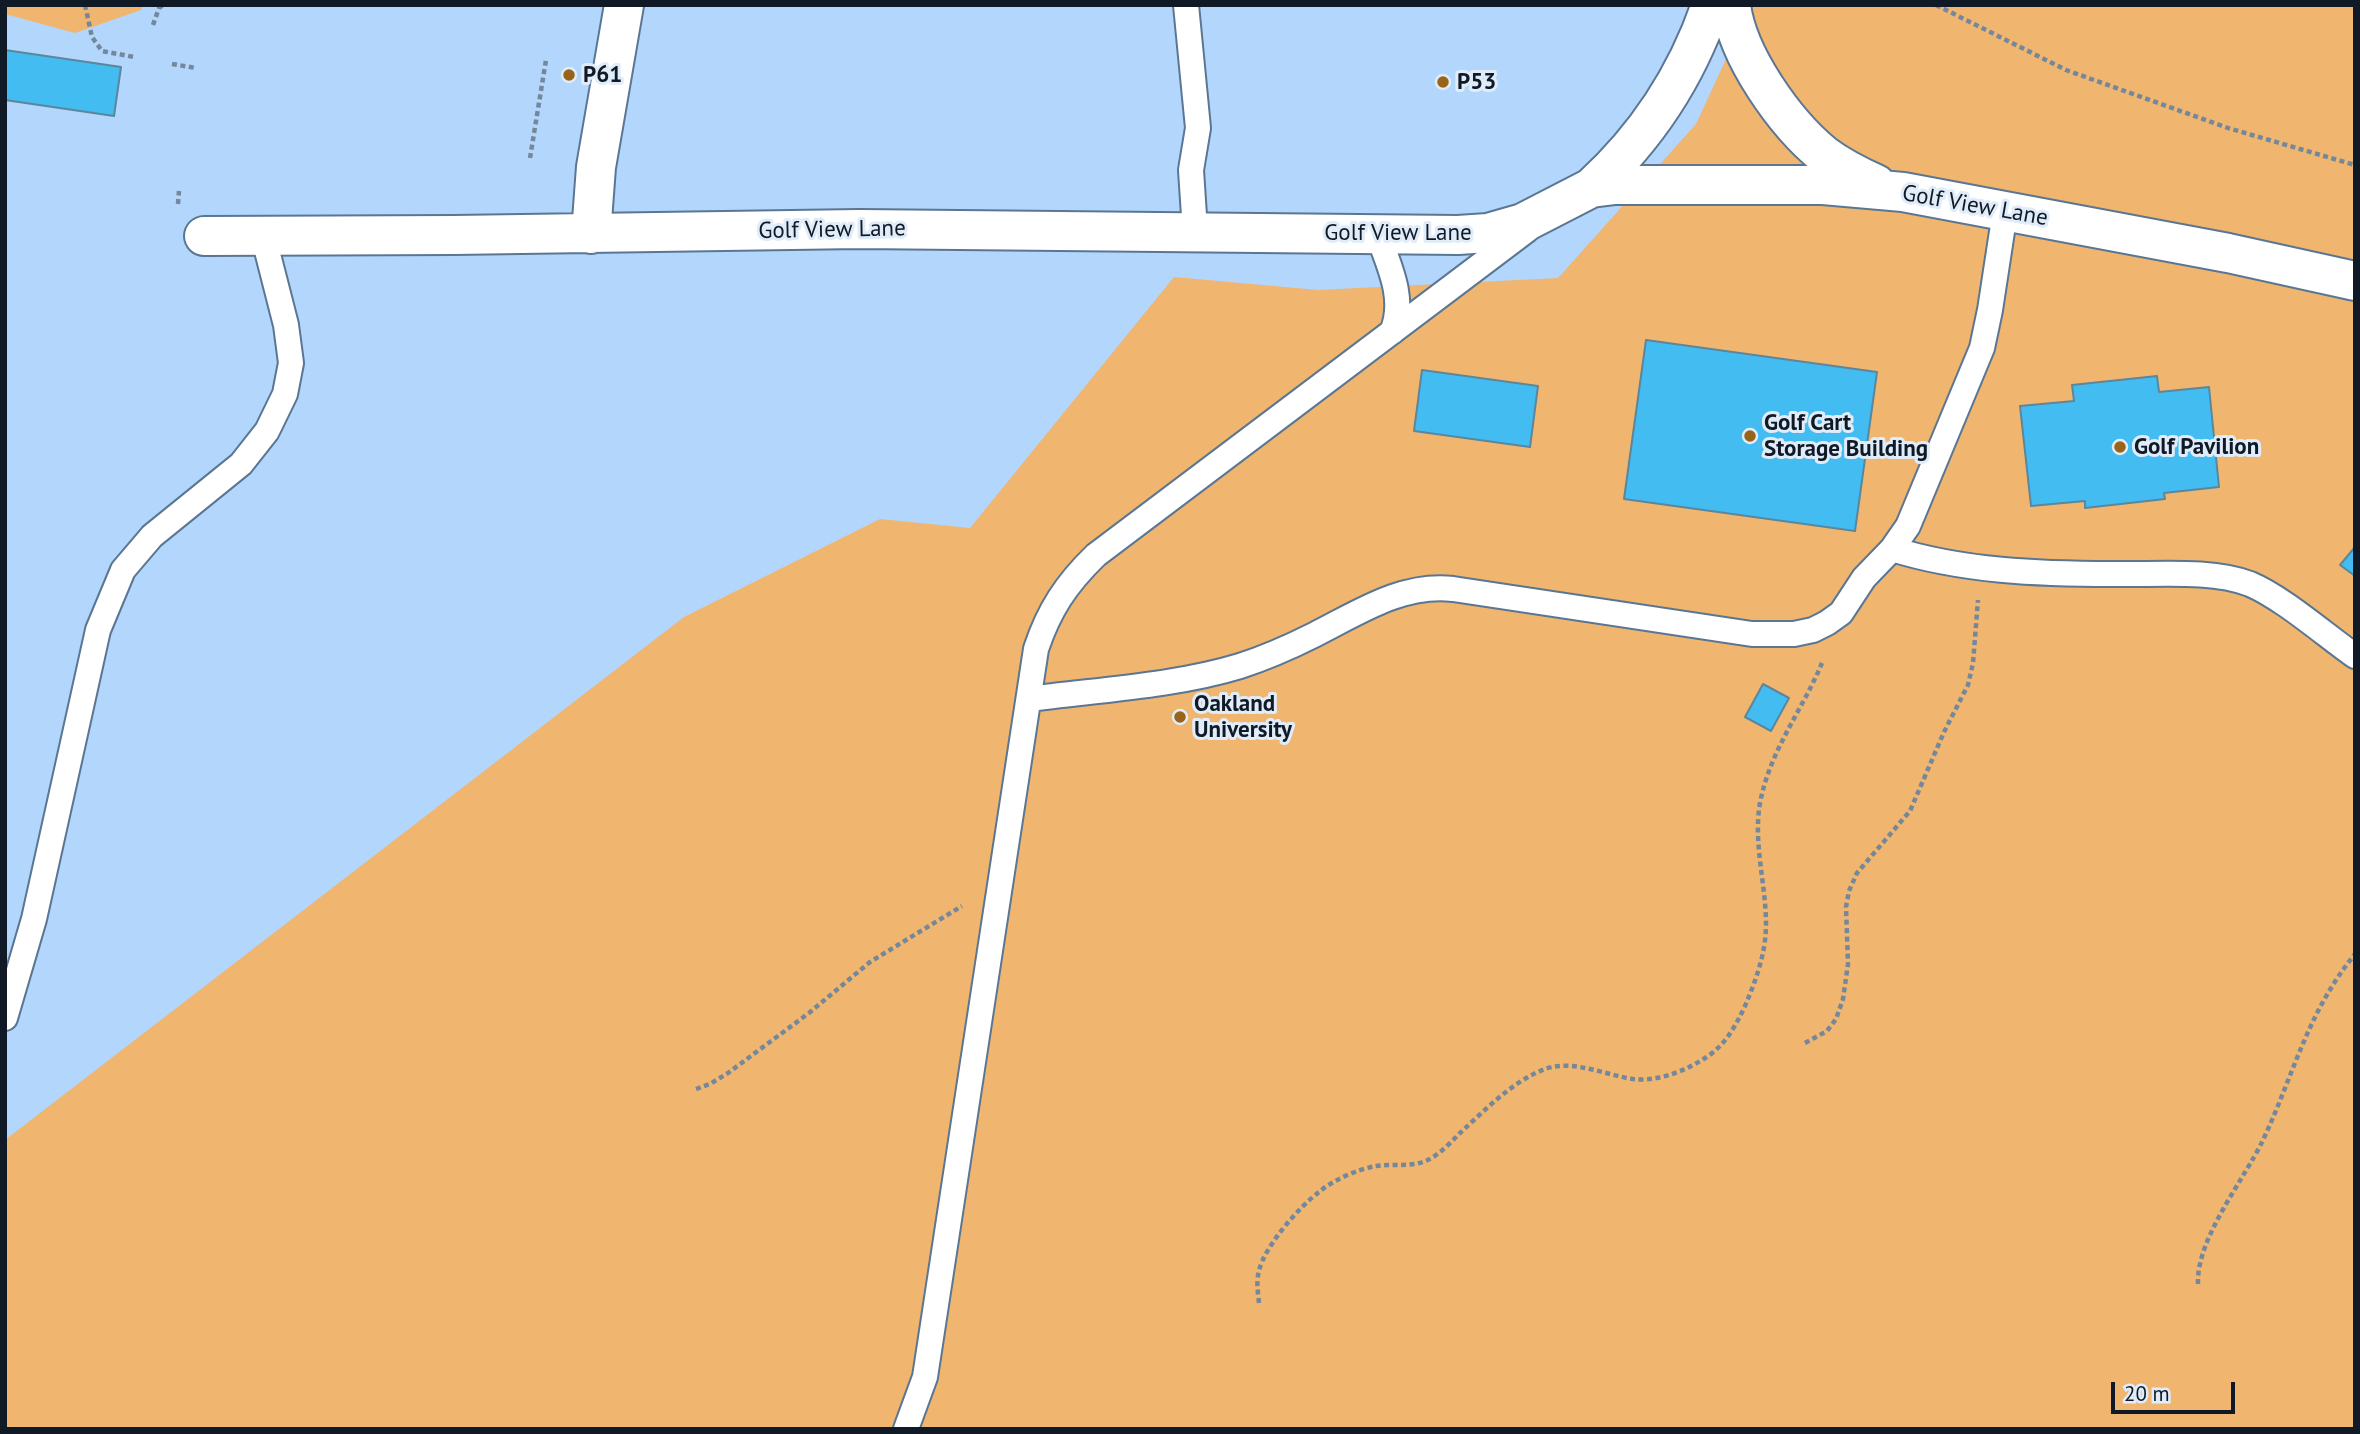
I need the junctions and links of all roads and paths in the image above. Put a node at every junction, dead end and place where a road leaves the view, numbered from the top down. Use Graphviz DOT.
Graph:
graph roads {
  1 [pos="85,5"];
  2 [pos="163,5"];
  3 [pos="624,5"];
  4 [pos="1186,5"];
  5 [pos="1711,5"];
  6 [pos="1731,5"];
  7 [pos="1936,5"];
  8 [pos="153,25"];
  9 [pos="134,57"];
  10 [pos="546,60"];
  11 [pos="172,64"];
  12 [pos="196,68"];
  13 [pos="530,158"];
  14 [pos="2355,164"];
  15 [pos="1903,192"];
  16 [pos="1574,197"];
  17 [pos="2005,212"];
  18 [pos="1195,232"];
  19 [pos="591,234"];
  20 [pos="263,235"];
  21 [pos="1377,235"];
  22 [pos="204,236"];
  23 [pos="2355,281"];
  24 [pos="1392,332"];
  25 [pos="1892,549"];
  26 [pos="1979,568"];
  27 [pos="1841,613"];
  28 [pos="2355,656"];
  29 [pos="1029,699"];
  30 [pos="1000,885"];
  31 [pos="2355,954"];
  32 [pos="5,1018"];
  33 [pos="1805,1043"];
  34 [pos="696,1089"];
  35 [pos="2198,1284"];
  36 [pos="1259,1303"];
  37 [pos="906,1429"];
  1 -- 9 [label="path"];
  2 -- 8 [label="path"];
  3 -- 19 [label="street"];
  4 -- 18 [label="lane"];
  5 -- 16 [label="street"];
  6 -- 15 [label="street"];
  7 -- 14 [label="path"];
  10 -- 13 [label="path"];
  11 -- 12 [label="path"];
  15 -- 16 [label="street, Golf View Lane"];
  15 -- 17 [label="street, Golf View Lane"];
  16 -- 21 [label="street, Golf View Lane"];
  16 -- 24 [label="lane"];
  17 -- 23 [label="street, Golf View Lane"];
  17 -- 25 [label="lane"];
  18 -- 19 [label="street, Golf View Lane"];
  18 -- 21 [label="street, Golf View Lane"];
  19 -- 20 [label="street, Golf View Lane"];
  20 -- 22 [label="street, Golf View Lane"];
  20 -- 32 [label="lane"];
  21 -- 24 [label="lane"];
  24 -- 29 [label="lane"];
  25 -- 26 [label="lane"];
  25 -- 27 [label="lane"];
  26 -- 28 [label="lane"];
  26 -- 33 [label="path"];
  27 -- 29 [label="lane"];
  27 -- 36 [label="path"];
  29 -- 30 [label="lane"];
  30 -- 34 [label="path"];
  30 -- 37 [label="lane"];
  31 -- 35 [label="path"];
}
